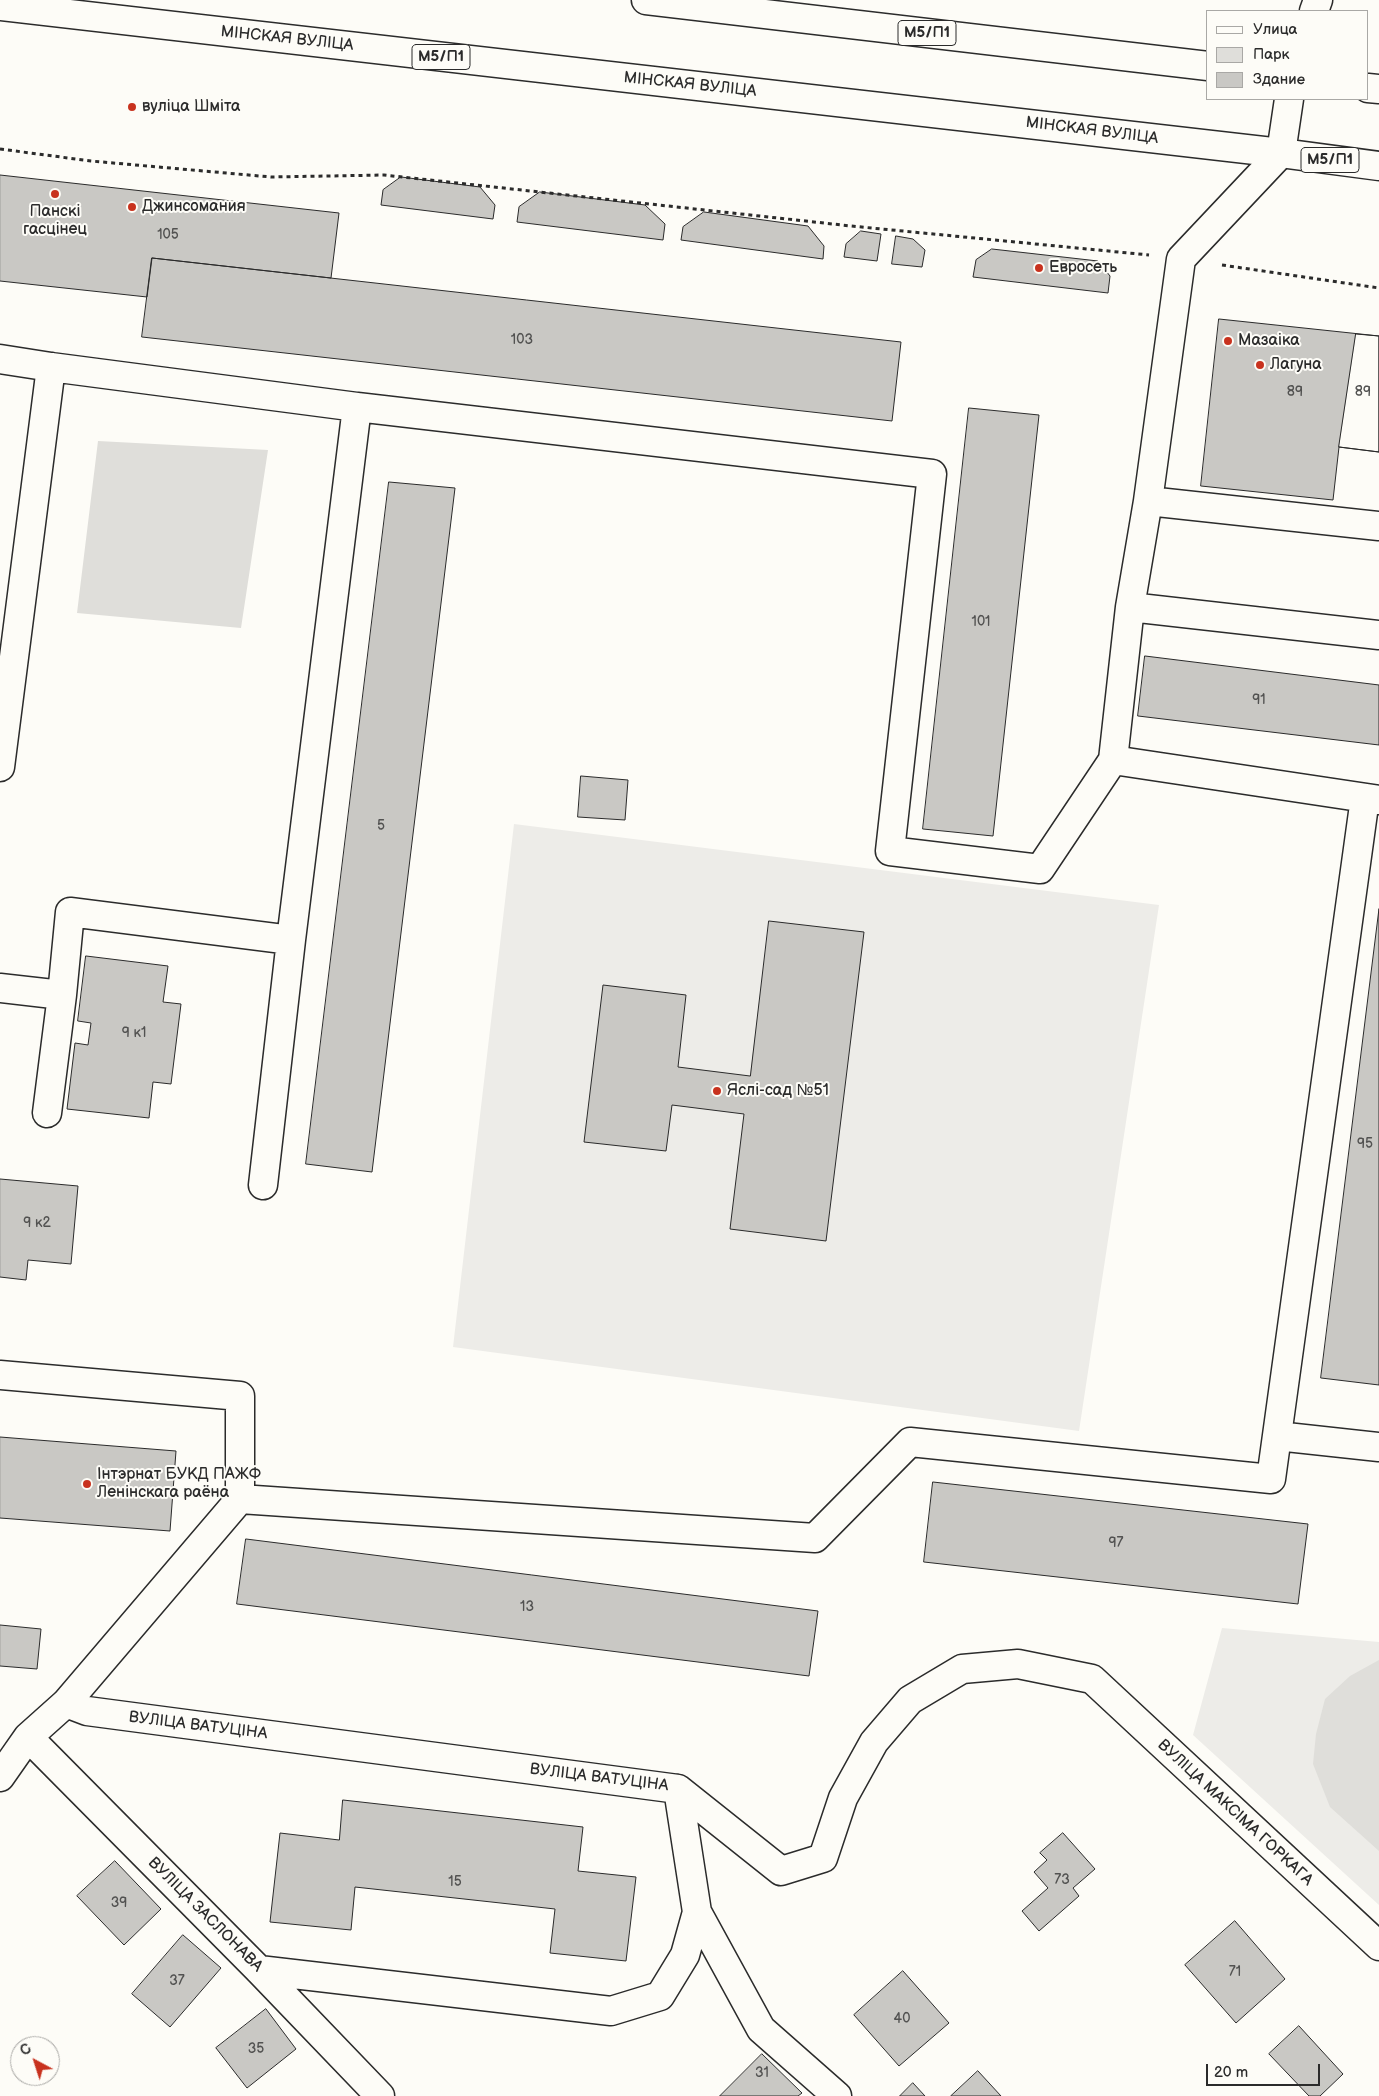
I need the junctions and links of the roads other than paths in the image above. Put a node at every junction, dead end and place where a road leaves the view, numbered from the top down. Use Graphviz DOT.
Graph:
graph roads {
  1 [pos="646,0"];
  2 [pos="0,6"];
  3 [pos="1206,66"];
  4 [pos="1289,100"];
  5 [pos="1281,153"];
  6 [pos="1379,166"];
  7 [pos="0,359"];
  8 [pos="51,367"];
  9 [pos="357,407"];
  10 [pos="1148,501"];
  11 [pos="1379,526"];
  12 [pos="1130,607"];
  13 [pos="1379,635"];
  14 [pos="1113,760"];
  15 [pos="0,767"];
  16 [pos="1372,799"];
  17 [pos="291,940"];
  18 [pos="0,988"];
  19 [pos="62,995"];
  20 [pos="47,1113"];
  21 [pos="264,1185"];
  22 [pos="0,1375"];
  23 [pos="1277,1436"];
  24 [pos="1379,1447"];
  25 [pos="240,1499"];
  26 [pos="1092,1679"];
  27 [pos="66,1704"];
  28 [pos="28,1737"];
  29 [pos="0,1777"];
  30 [pos="678,1789"];
  31 [pos="697,1912"];
  32 [pos="1379,1946"];
  33 [pos="259,1970"];
  34 [pos="380,2096"];
  35 [pos="837,2096"];
  1 -- 3 [label="street, М5/П1"];
  2 -- 5 [label="street, МІНСКАЯ ВУЛІЦА / М5/П1"];
  4 -- 5 [label="street"];
  5 -- 6 [label="street, МІНСКАЯ ВУЛІЦА / М5/П1"];
  5 -- 10 [label="street"];
  7 -- 8 [label="street"];
  8 -- 9 [label="street"];
  8 -- 15 [label="street"];
  9 -- 14 [label="street"];
  9 -- 17 [label="street"];
  10 -- 11 [label="street"];
  10 -- 12 [label="street"];
  12 -- 13 [label="street"];
  12 -- 14 [label="street"];
  14 -- 16 [label="street"];
  16 -- 23 [label="street"];
  17 -- 19 [label="street"];
  17 -- 21 [label="street"];
  18 -- 19 [label="street"];
  19 -- 20 [label="street"];
  22 -- 25 [label="street"];
  23 -- 24 [label="street"];
  23 -- 25 [label="street"];
  25 -- 27 [label="street"];
  26 -- 30 [label="street, ВУЛІЦА ВАТУЦІНА"];
  26 -- 32 [label="street, ВУЛІЦА МАКСІМА ГОРКАГА"];
  27 -- 28 [label="street"];
  27 -- 30 [label="street, ВУЛІЦА ВАТУЦІНА"];
  28 -- 29 [label="street"];
  28 -- 33 [label="street, ВУЛІЦА ЗАСЛОНАВА"];
  30 -- 31 [label="street"];
  31 -- 33 [label="street"];
  31 -- 35 [label="street"];
  33 -- 34 [label="street, ВУЛІЦА ЗАСЛОНАВА"];
}
